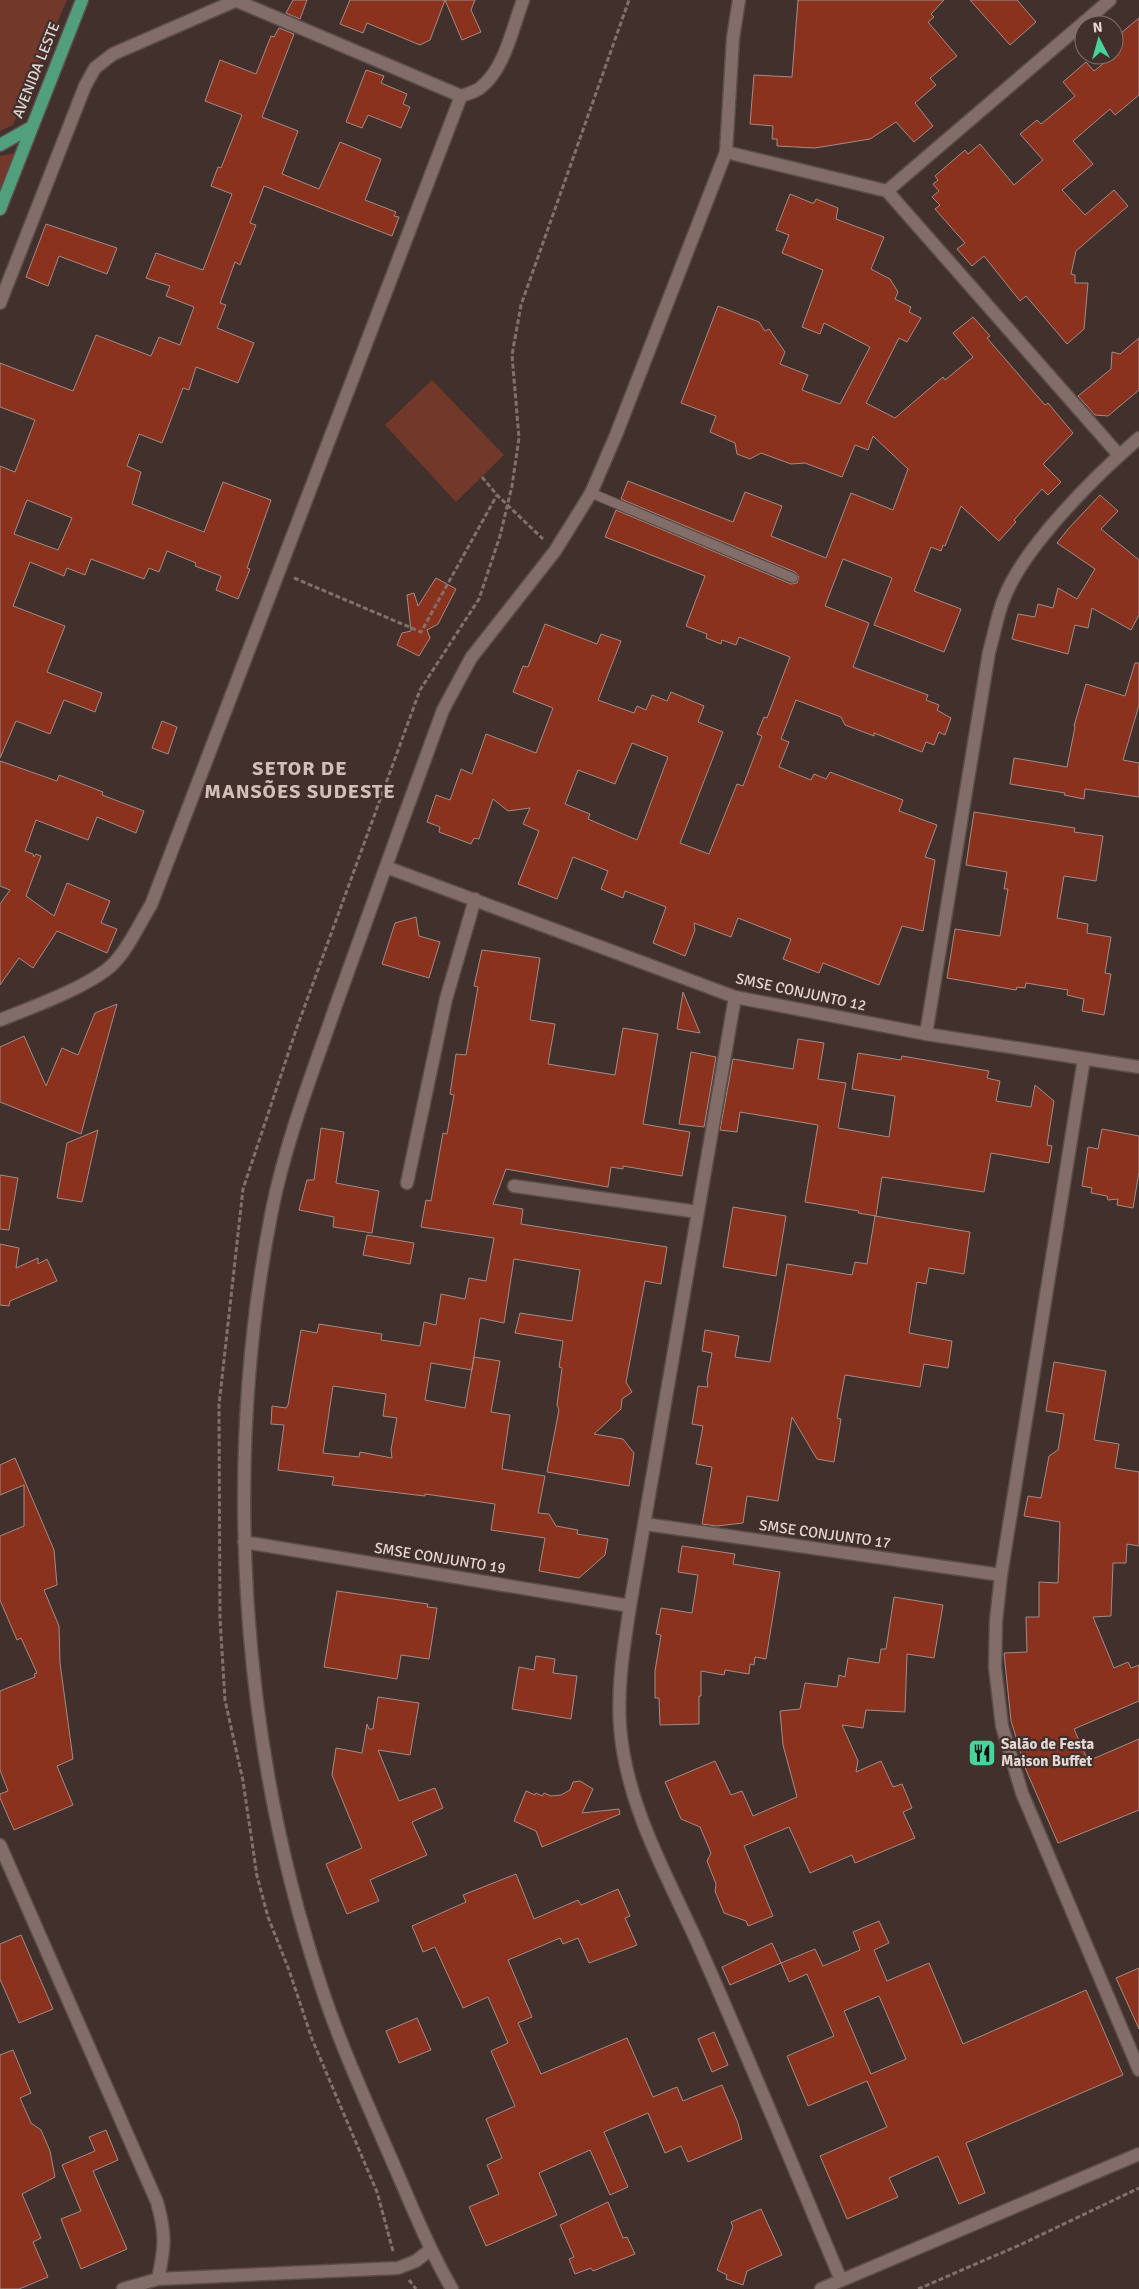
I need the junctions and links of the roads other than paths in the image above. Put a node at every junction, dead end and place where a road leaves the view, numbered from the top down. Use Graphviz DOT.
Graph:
graph roads {
  1 [pos="82,0"];
  2 [pos="523,0"];
  3 [pos="739,0"];
  4 [pos="1110,0"];
  5 [pos="237,1"];
  6 [pos="462,96"];
  7 [pos="30,128"];
  8 [pos="0,145"];
  9 [pos="726,152"];
  10 [pos="887,191"];
  11 [pos="0,209"];
  12 [pos="0,303"];
  13 [pos="1139,438"];
  14 [pos="1119,455"];
  15 [pos="591,494"];
  16 [pos="793,578"];
  17 [pos="386,867"];
  18 [pos="474,899"];
  19 [pos="735,997"];
  20 [pos="0,1020"];
  21 [pos="926,1034"];
  22 [pos="1084,1059"];
  23 [pos="1139,1067"];
  24 [pos="407,1183"];
  25 [pos="514,1186"];
  26 [pos="698,1212"];
  27 [pos="645,1524"];
  28 [pos="244,1542"];
  29 [pos="1001,1575"];
  30 [pos="630,1606"];
  31 [pos="0,1844"];
  32 [pos="5,1869"];
  33 [pos="1139,2070"];
  34 [pos="1139,2154"];
  35 [pos="431,2249"];
  36 [pos="158,2279"];
  37 [pos="841,2280"];
  38 [pos="123,2289"];
  39 [pos="452,2289"];
  40 [pos="821,2289"];
  1 -- 7 [label="main road, AVENIDA LESTE"];
  2 -- 6 [label="street"];
  3 -- 9 [label="street"];
  4 -- 10 [label="street"];
  5 -- 6 [label="street"];
  5 -- 12 [label="street"];
  6 -- 20 [label="street"];
  7 -- 8 [label="main road"];
  7 -- 11 [label="main road, AVENIDA LESTE"];
  9 -- 10 [label="street"];
  9 -- 15 [label="street"];
  10 -- 14 [label="street"];
  13 -- 14 [label="street"];
  14 -- 21 [label="street"];
  15 -- 16 [label="lane"];
  15 -- 17 [label="street"];
  17 -- 18 [label="street, SMSE CONJUNTO 12"];
  17 -- 28 [label="street"];
  18 -- 19 [label="street, SMSE CONJUNTO 12"];
  18 -- 24 [label="street"];
  19 -- 21 [label="street, SMSE CONJUNTO 12"];
  19 -- 26 [label="street"];
  21 -- 22 [label="street, SMSE CONJUNTO 12"];
  22 -- 23 [label="street, SMSE CONJUNTO 12"];
  22 -- 29 [label="street"];
  25 -- 26 [label="street"];
  26 -- 27 [label="street"];
  27 -- 29 [label="street, SMSE CONJUNTO 17"];
  27 -- 30 [label="street"];
  28 -- 30 [label="street, SMSE CONJUNTO 19"];
  28 -- 35 [label="street"];
  29 -- 33 [label="street"];
  30 -- 37 [label="street"];
  31 -- 32 [label="street"];
  32 -- 36 [label="street"];
  34 -- 37 [label="street"];
  35 -- 36 [label="street"];
  35 -- 39 [label="street"];
  36 -- 38 [label="street"];
  37 -- 40 [label="street"];
}
